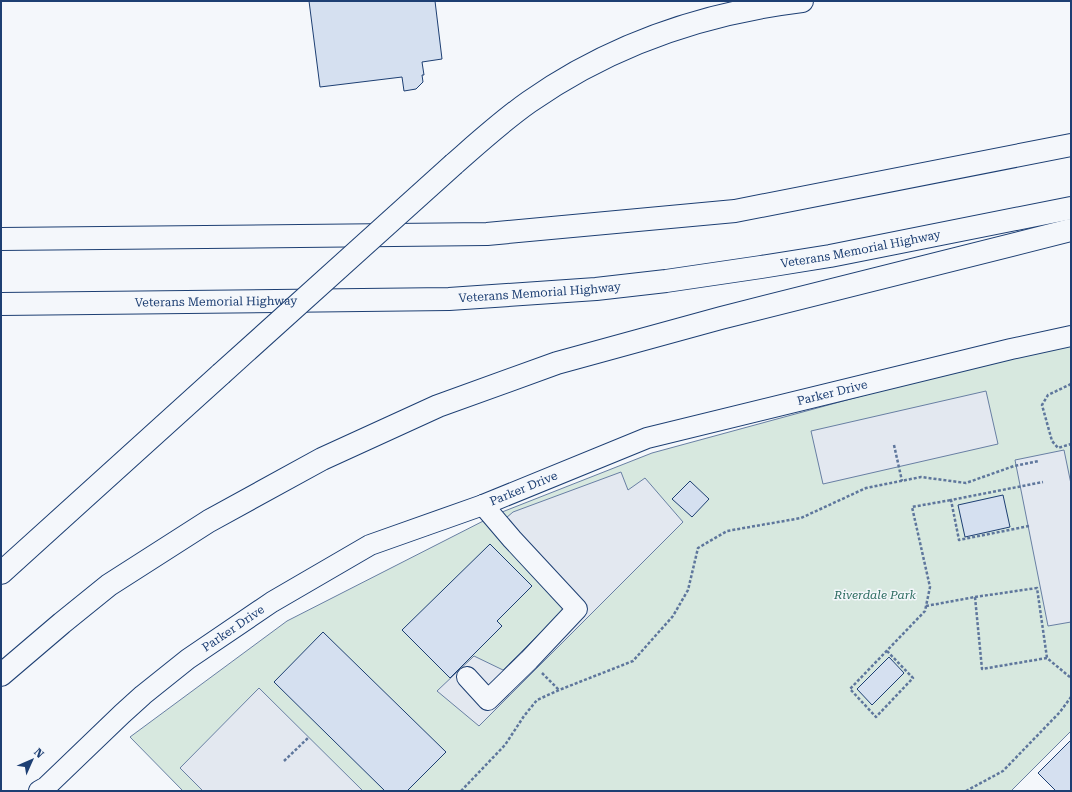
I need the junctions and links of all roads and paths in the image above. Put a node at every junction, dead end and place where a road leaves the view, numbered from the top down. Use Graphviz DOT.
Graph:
graph roads {
  1 [pos="802,1"];
  2 [pos="1071,145"];
  3 [pos="1071,208"];
  4 [pos="1071,230"];
  5 [pos="1,239"];
  6 [pos="1,304"];
  7 [pos="1071,336"];
  8 [pos="1071,384"];
  9 [pos="1071,444"];
  10 [pos="894,445"];
  11 [pos="1040,460"];
  12 [pos="902,481"];
  13 [pos="1043,482"];
  14 [pos="951,500"];
  15 [pos="483,505"];
  16 [pos="1028,526"];
  17 [pos="1,573"];
  18 [pos="974,597"];
  19 [pos="926,606"];
  20 [pos="887,651"];
  21 [pos="1047,658"];
  22 [pos="542,673"];
  23 [pos="1,674"];
  24 [pos="467,677"];
  25 [pos="1071,678"];
  26 [pos="559,690"];
  27 [pos="1071,697"];
  28 [pos="308,738"];
  29 [pos="284,761"];
  30 [pos="43,790"];
  31 [pos="461,791"];
  32 [pos="966,791"];
  1 -- 17 [label="highway, bridge"];
  2 -- 5 [label="highway"];
  3 -- 6 [label="highway, Veterans Memorial Highway"];
  4 -- 23 [label="highway"];
  7 -- 15 [label="street, Parker Drive"];
  8 -- 9 [label="path"];
  10 -- 12 [label="path"];
  11 -- 12 [label="path"];
  12 -- 26 [label="path"];
  13 -- 14 [label="path"];
  14 -- 16 [label="path"];
  14 -- 19 [label="path"];
  15 -- 24 [label="street"];
  15 -- 30 [label="street, Parker Drive"];
  18 -- 19 [label="path"];
  18 -- 21 [label="path"];
  18 -- 21 [label="path"];
  19 -- 20 [label="path"];
  20 -- 20 [label="path"];
  21 -- 25 [label="path"];
  22 -- 26 [label="path"];
  26 -- 31 [label="path"];
  27 -- 32 [label="path"];
  28 -- 29 [label="path"];
}
